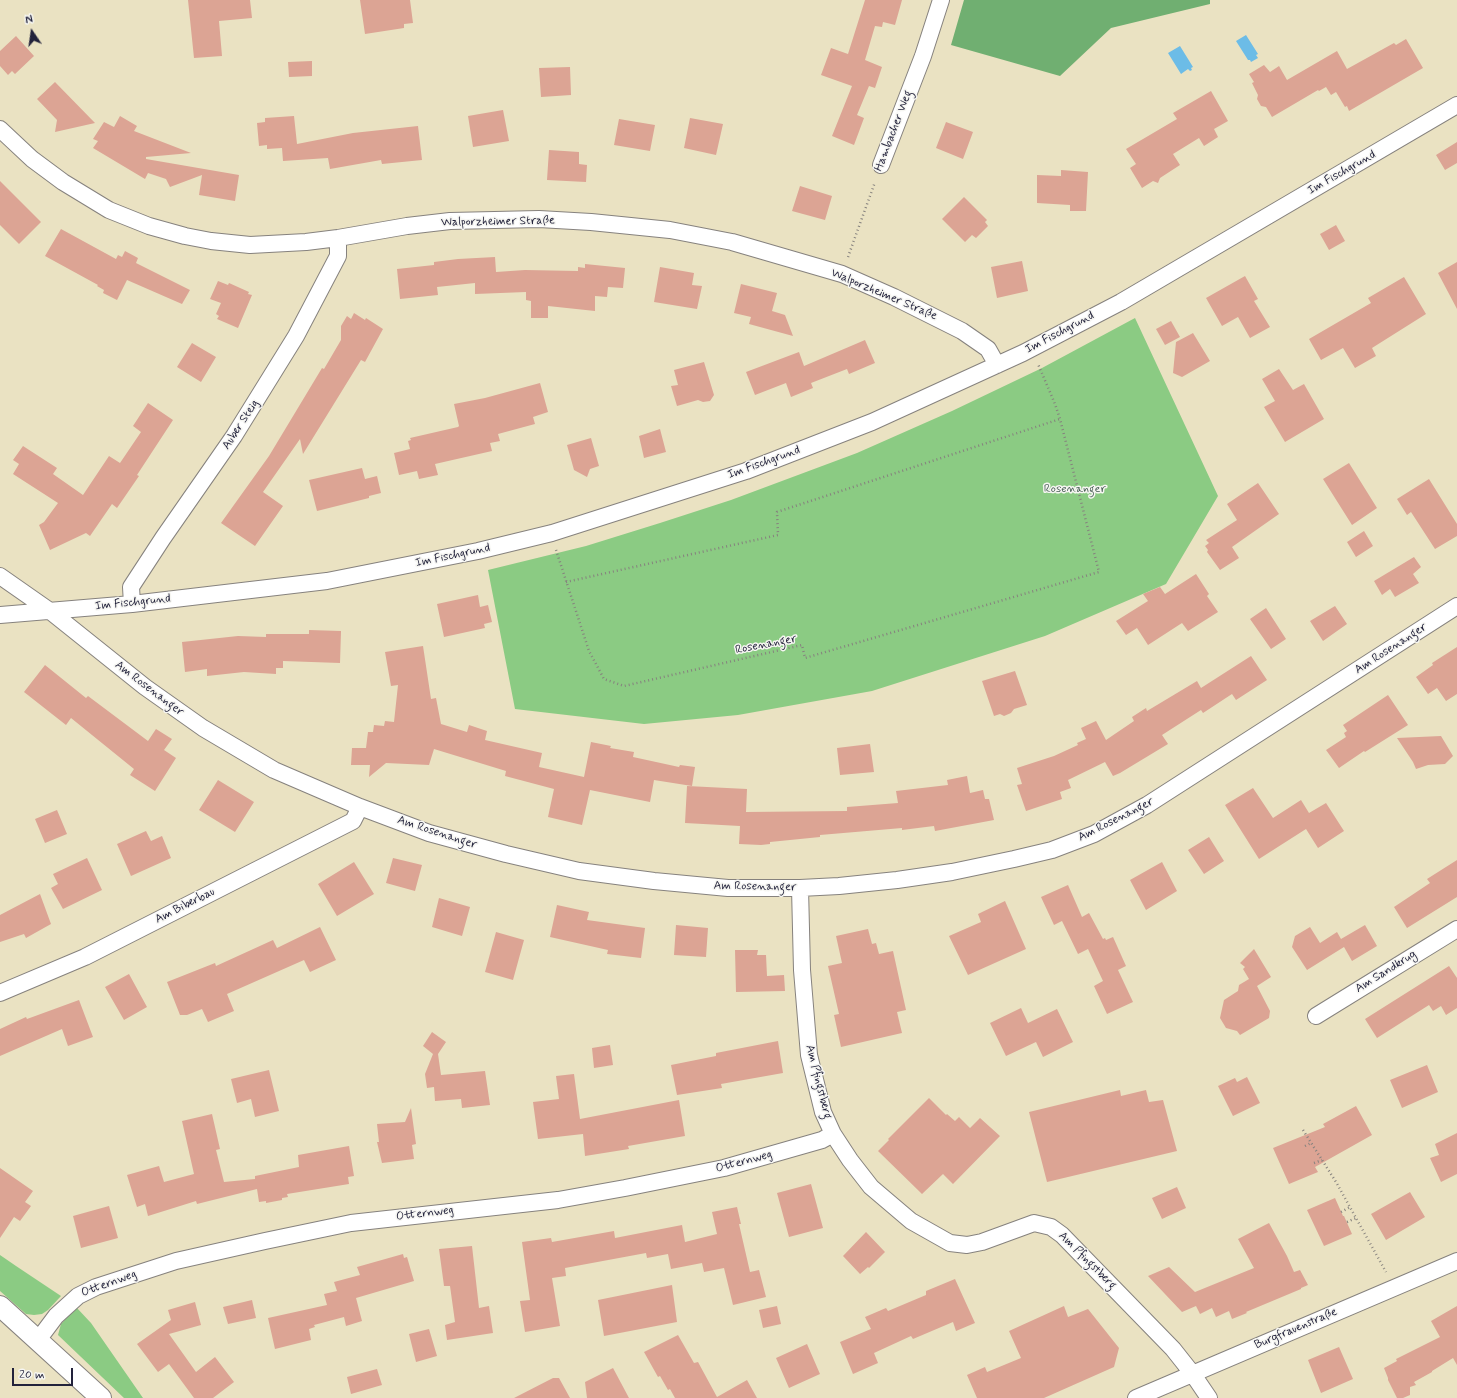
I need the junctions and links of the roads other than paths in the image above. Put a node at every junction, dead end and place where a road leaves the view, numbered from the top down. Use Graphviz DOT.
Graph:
graph roads {
  1 [pos="941,0"];
  2 [pos="1457,105"];
  3 [pos="0,129"];
  4 [pos="881,165"];
  5 [pos="338,238"];
  6 [pos="997,365"];
  7 [pos="0,576"];
  8 [pos="132,604"];
  9 [pos="1457,606"];
  10 [pos="50,611"];
  11 [pos="0,615"];
  12 [pos="360,807"];
  13 [pos="800,888"];
  14 [pos="1457,929"];
  15 [pos="0,994"];
  16 [pos="1316,1016"];
  17 [pos="833,1134"];
  18 [pos="1457,1261"];
  19 [pos="0,1306"];
  20 [pos="38,1340"];
  21 [pos="1192,1373"];
  22 [pos="101,1398"];
  23 [pos="1136,1398"];
  24 [pos="1209,1398"];
  1 -- 4 [label="street, Hambacher Weg"];
  2 -- 6 [label="street, Im Fischgrund"];
  3 -- 5 [label="street, Walporzheimer Straße"];
  5 -- 6 [label="street, Walporzheimer Straße"];
  5 -- 8 [label="street, Auber Steig"];
  6 -- 8 [label="street, Im Fischgrund"];
  7 -- 10 [label="street, Am Rosenanger"];
  8 -- 10 [label="street, Im Fischgrund"];
  9 -- 13 [label="street, Am Rosenanger"];
  10 -- 11 [label="street, Im Fischgrund"];
  10 -- 12 [label="street, Am Rosenanger"];
  12 -- 13 [label="street, Am Rosenanger"];
  12 -- 15 [label="street, Am Biberbau"];
  13 -- 17 [label="street, Am Pfingstberg"];
  14 -- 16 [label="street, Am Sandkrug"];
  17 -- 20 [label="street, Otternweg"];
  17 -- 21 [label="street, Am Pfingstberg"];
  18 -- 21 [label="street, Burgfrauenstraße"];
  19 -- 20 [label="street"];
  20 -- 22 [label="street"];
  21 -- 23 [label="street, Burgfrauenstraße"];
  21 -- 24 [label="street, Am Pfingstberg"];
}
